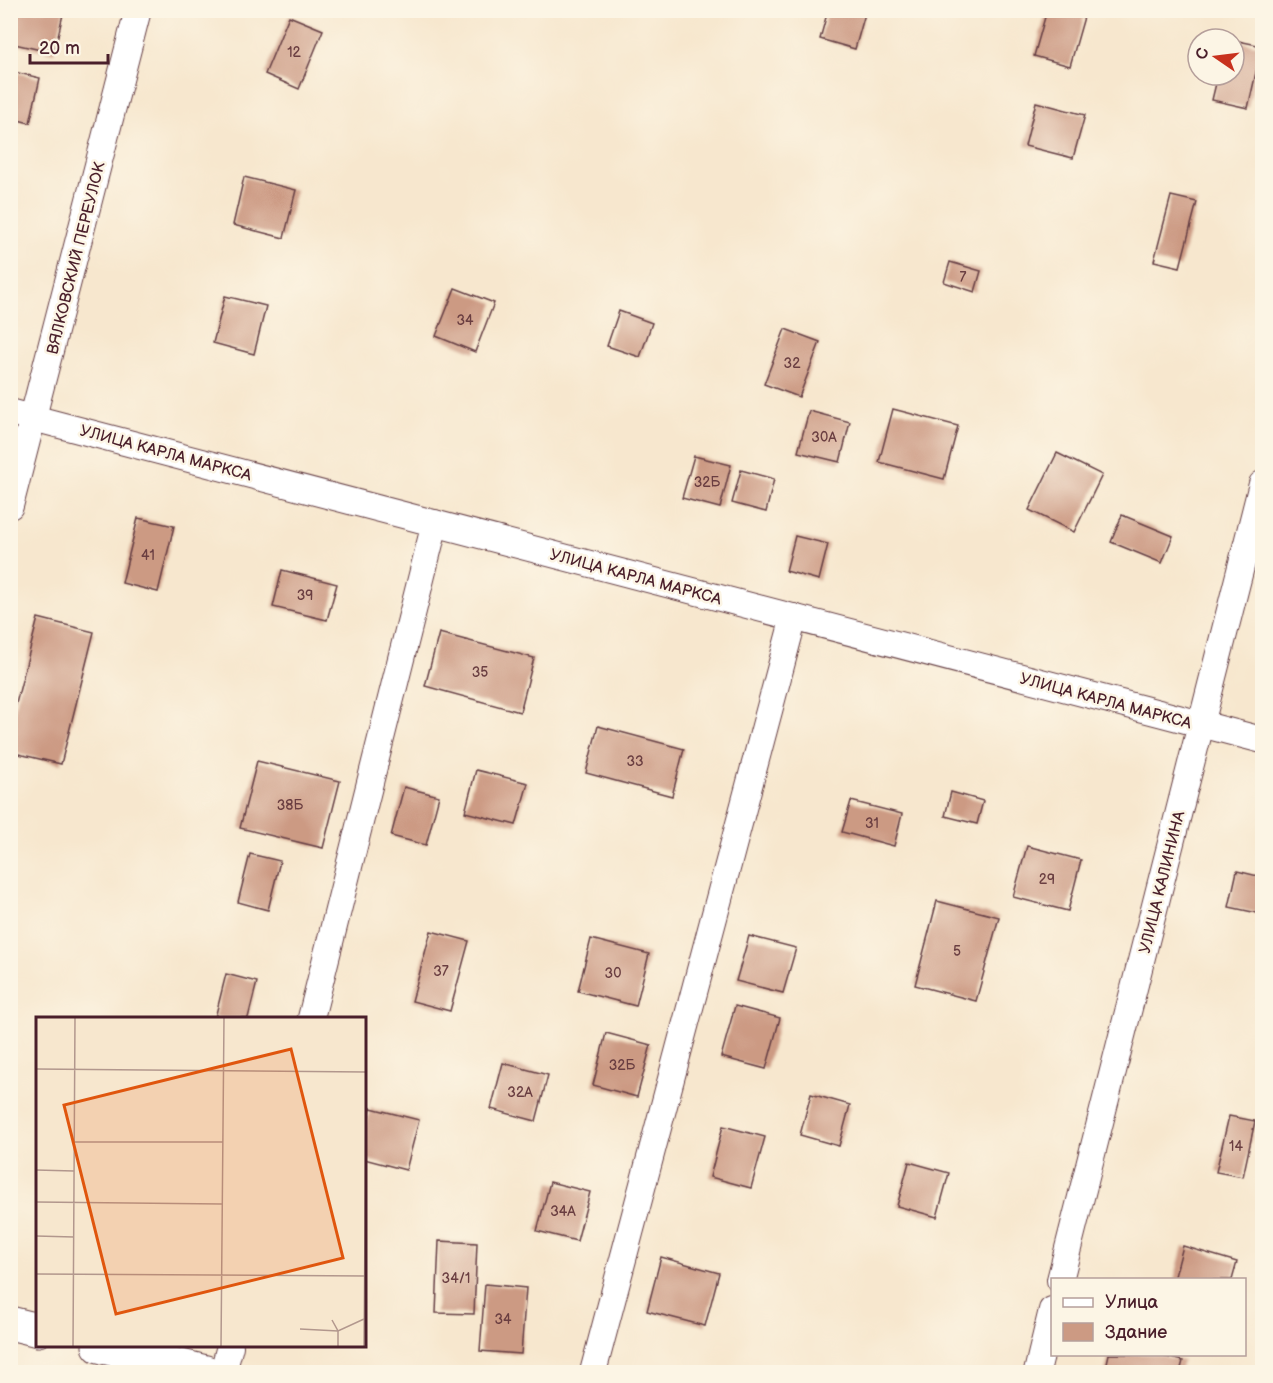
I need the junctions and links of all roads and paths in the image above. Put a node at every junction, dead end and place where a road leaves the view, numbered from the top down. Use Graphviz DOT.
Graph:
graph roads {
  1 [pos="138,10"];
  2 [pos="22,415"];
  3 [pos="1263,484"];
  4 [pos="10,506"];
  5 [pos="435,523"];
  6 [pos="794,617"];
  7 [pos="1201,725"];
  8 [pos="1263,740"];
  9 [pos="311,1017"];
  10 [pos="1061,1278"];
  11 [pos="1051,1317"];
  12 [pos="10,1323"];
  13 [pos="36,1330"];
  14 [pos="103,1347"];
  15 [pos="230,1347"];
  16 [pos="206,1372"];
  17 [pos="223,1372"];
  18 [pos="593,1372"];
  19 [pos="1036,1372"];
  1 -- 2 [label="street, ВЯЛКОВСКИЙ ПЕРЕУЛОК"];
  2 -- 4 [label="street, ВЯЛКОВСКИЙ ПЕРЕУЛОК"];
  2 -- 5 [label="street, УЛИЦА КАРЛА МАРКСА"];
  3 -- 7 [label="street, УЛИЦА КАЛИНИНА"];
  5 -- 6 [label="street, УЛИЦА КАРЛА МАРКСА"];
  5 -- 9 [label="street"];
  6 -- 7 [label="street, УЛИЦА КАРЛА МАРКСА"];
  6 -- 18 [label="street"];
  7 -- 8 [label="street, УЛИЦА КАРЛА МАРКСА"];
  7 -- 10 [label="street, УЛИЦА КАЛИНИНА"];
  11 -- 19 [label="street"];
  12 -- 13 [label="main road"];
  14 -- 16 [label="main road"];
  15 -- 17 [label="street"];
}
